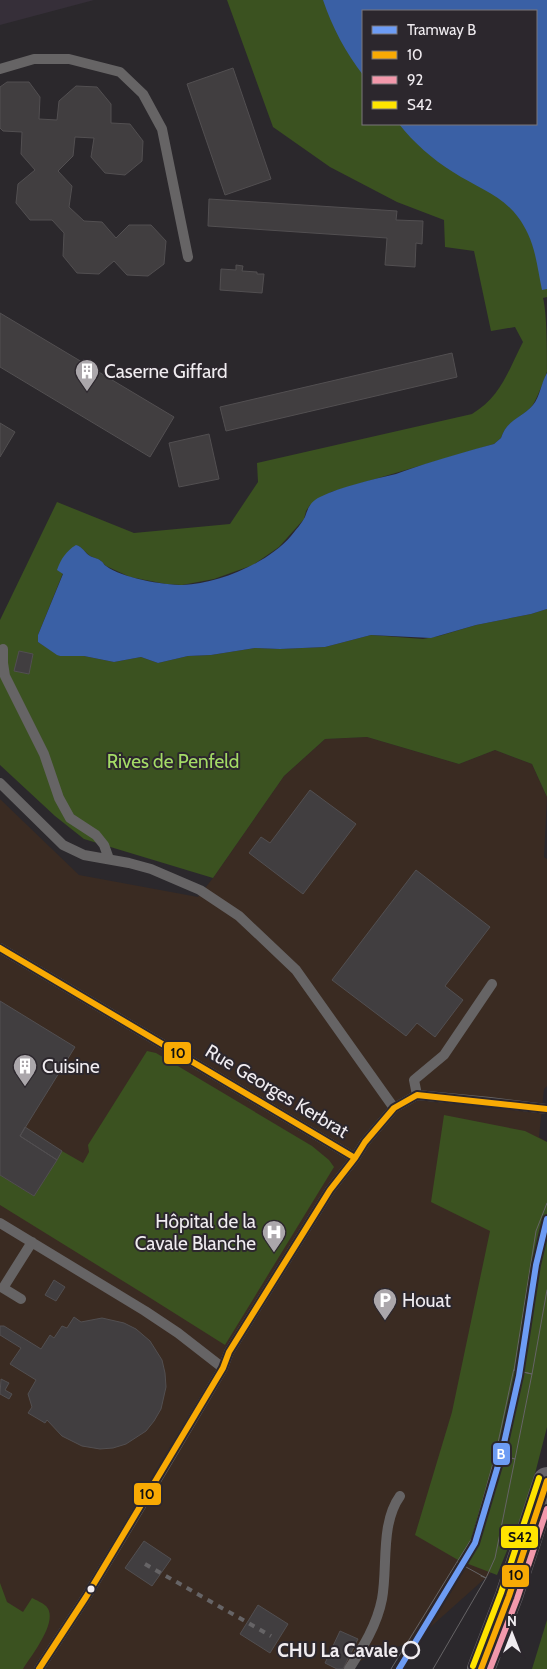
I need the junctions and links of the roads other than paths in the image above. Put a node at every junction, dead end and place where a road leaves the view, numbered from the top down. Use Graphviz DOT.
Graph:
graph roads {
  1 [pos="0,69"];
  2 [pos="188,257"];
  3 [pos="3,649"];
  4 [pos="0,784"];
  5 [pos="109,859"];
  6 [pos="0,948"];
  7 [pos="492,984"];
  8 [pos="417,1096"];
  9 [pos="394,1108"];
  10 [pos="547,1109"];
  11 [pos="355,1158"];
  12 [pos="0,1222"];
  13 [pos="32,1242"];
  14 [pos="1,1287"];
  15 [pos="21,1299"];
  16 [pos="223,1368"];
  17 [pos="547,1481"];
  18 [pos="400,1496"];
  19 [pos="39,1669"];
  20 [pos="349,1669"];
  21 [pos="481,1669"];
  1 -- 2 [label="lane"];
  3 -- 5 [label="lane"];
  4 -- 5 [label="lane"];
  5 -- 9 [label="lane"];
  6 -- 11 [label="lane, Rue Georges Kerbrat"];
  7 -- 8 [label="lane"];
  8 -- 9 [label="lane"];
  8 -- 10 [label="lane"];
  9 -- 11 [label="lane"];
  11 -- 16 [label="lane"];
  12 -- 13 [label="lane"];
  13 -- 14 [label="lane"];
  13 -- 16 [label="lane"];
  14 -- 15 [label="lane"];
  16 -- 19 [label="lane"];
  17 -- 21 [label="main road"];
  18 -- 20 [label="lane"];
}
